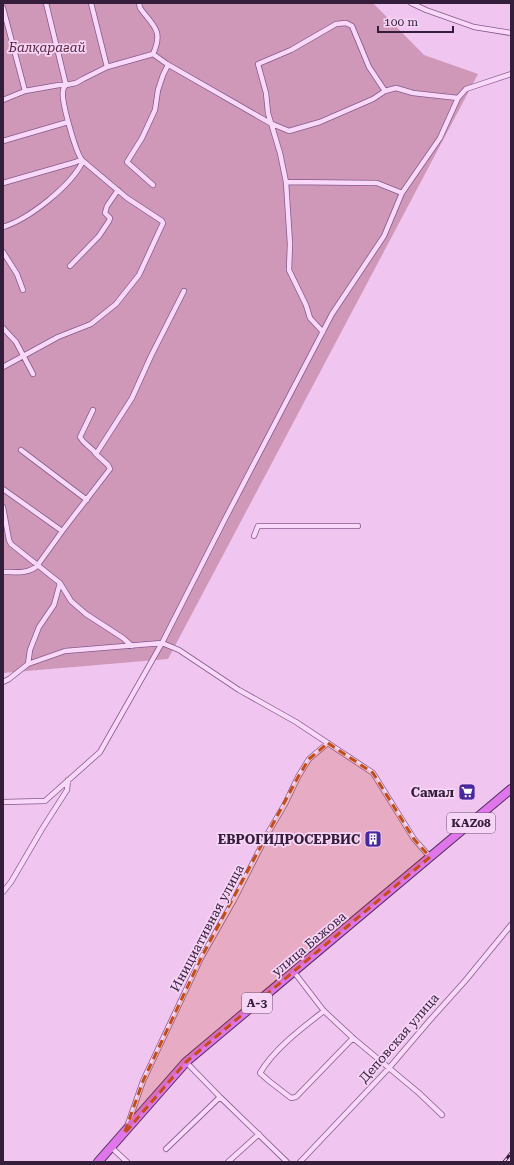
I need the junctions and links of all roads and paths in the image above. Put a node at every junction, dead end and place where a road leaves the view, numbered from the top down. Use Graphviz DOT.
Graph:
graph roads {
  1 [pos="46,3"];
  2 [pos="90,3"];
  3 [pos="138,3"];
  4 [pos="411,3"];
  5 [pos="3,8"];
  6 [pos="511,33"];
  7 [pos="154,54"];
  8 [pos="168,65"];
  9 [pos="107,67"];
  10 [pos="511,74"];
  11 [pos="66,85"];
  12 [pos="25,91"];
  13 [pos="384,91"];
  14 [pos="458,98"];
  15 [pos="3,100"];
  16 [pos="68,122"];
  17 [pos="270,123"];
  18 [pos="3,141"];
  19 [pos="82,160"];
  20 [pos="286,182"];
  21 [pos="3,183"];
  22 [pos="153,185"];
  23 [pos="118,190"];
  24 [pos="402,193"];
  25 [pos="3,227"];
  26 [pos="3,252"];
  27 [pos="70,266"];
  28 [pos="23,290"];
  29 [pos="184,291"];
  30 [pos="3,328"];
  31 [pos="323,332"];
  32 [pos="24,356"];
  33 [pos="3,367"];
  34 [pos="34,374"];
  35 [pos="93,410"];
  36 [pos="21,450"];
  37 [pos="96,454"];
  38 [pos="3,489"];
  39 [pos="87,500"];
  40 [pos="3,507"];
  41 [pos="358,526"];
  42 [pos="62,531"];
  43 [pos="254,536"];
  44 [pos="37,566"];
  45 [pos="3,572"];
  46 [pos="60,584"];
  47 [pos="162,644"];
  48 [pos="132,646"];
  49 [pos="28,664"];
  50 [pos="3,682"];
  51 [pos="328,744"];
  52 [pos="68,780"];
  53 [pos="511,789"];
  54 [pos="3,802"];
  55 [pos="430,857"];
  56 [pos="3,892"];
  57 [pos="511,924"];
  58 [pos="294,972"];
  59 [pos="324,1010"];
  60 [pos="353,1038"];
  61 [pos="186,1062"];
  62 [pos="389,1068"];
  63 [pos="220,1098"];
  64 [pos="442,1115"];
  65 [pos="124,1134"];
  66 [pos="259,1134"];
  67 [pos="111,1147"];
  68 [pos="166,1149"];
  69 [pos="98,1162"];
  70 [pos="127,1162"];
  71 [pos="228,1162"];
  72 [pos="286,1162"];
  73 [pos="300,1162"];
  1 -- 11 [label="street"];
  2 -- 9 [label="street"];
  3 -- 7 [label="street"];
  4 -- 6 [label="street"];
  5 -- 12 [label="street"];
  7 -- 8 [label="street"];
  7 -- 9 [label="street"];
  8 -- 17 [label="street"];
  8 -- 22 [label="street"];
  9 -- 11 [label="street"];
  10 -- 14 [label="street"];
  11 -- 12 [label="street"];
  11 -- 16 [label="street"];
  12 -- 15 [label="street"];
  13 -- 14 [label="street"];
  13 -- 17 [label="street"];
  13 -- 17 [label="street"];
  14 -- 24 [label="street"];
  16 -- 18 [label="street"];
  16 -- 19 [label="street"];
  17 -- 20 [label="street"];
  19 -- 21 [label="street"];
  19 -- 23 [label="street"];
  19 -- 25 [label="street"];
  20 -- 24 [label="street"];
  20 -- 31 [label="street"];
  23 -- 27 [label="street"];
  23 -- 32 [label="street"];
  24 -- 31 [label="street"];
  26 -- 28 [label="street"];
  29 -- 37 [label="street"];
  30 -- 32 [label="street"];
  31 -- 47 [label="street"];
  32 -- 33 [label="street"];
  32 -- 34 [label="street"];
  35 -- 37 [label="street"];
  36 -- 39 [label="street"];
  37 -- 39 [label="street"];
  38 -- 42 [label="street"];
  39 -- 42 [label="street"];
  40 -- 44 [label="street"];
  41 -- 43 [label="street"];
  42 -- 44 [label="street"];
  44 -- 45 [label="street"];
  44 -- 46 [label="street"];
  46 -- 48 [label="street"];
  46 -- 49 [label="street"];
  47 -- 48 [label="street"];
  47 -- 51 [label="street"];
  47 -- 52 [label="street"];
  48 -- 49 [label="street"];
  49 -- 50 [label="street"];
  51 -- 55 [label="street"];
  51 -- 65 [label="street, Инициативная улица"];
  52 -- 54 [label="street"];
  52 -- 56 [label="street"];
  53 -- 55 [label="highway, улица Бажова / KAZ08"];
  55 -- 58 [label="highway, улица Бажова / A-3"];
  57 -- 62 [label="street, Деповская улица"];
  58 -- 59 [label="street"];
  58 -- 61 [label="highway, улица Бажова / A-3"];
  59 -- 60 [label="street"];
  59 -- 60 [label="street"];
  60 -- 62 [label="street"];
  61 -- 63 [label="street"];
  61 -- 65 [label="highway, улица Бажова / A-3"];
  62 -- 64 [label="street"];
  62 -- 73 [label="street, Деповская улица"];
  63 -- 66 [label="street"];
  63 -- 68 [label="street"];
  65 -- 67 [label="highway, улица Бажова / A-3"];
  66 -- 71 [label="street"];
  66 -- 72 [label="street"];
  67 -- 69 [label="highway, улица Бажова / A-3"];
  67 -- 70 [label="street"];
}
